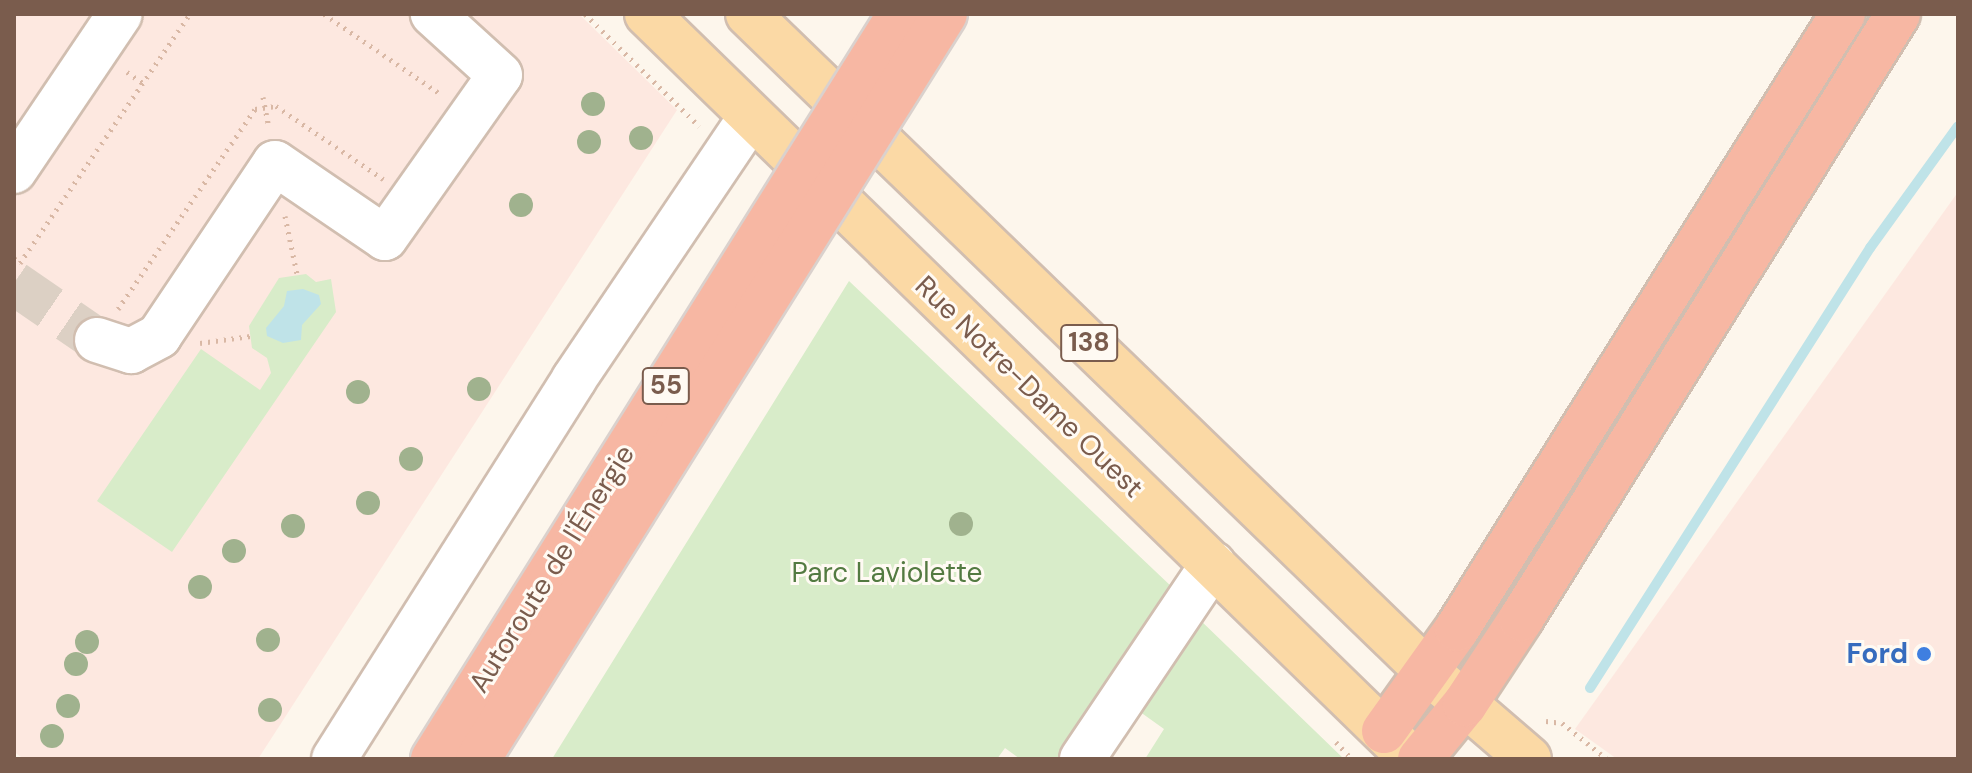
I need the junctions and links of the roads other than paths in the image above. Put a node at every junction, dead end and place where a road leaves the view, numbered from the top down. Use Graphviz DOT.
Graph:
graph roads {
  1 [pos="120,14"];
  2 [pos="433,14"];
  3 [pos="647,14"];
  4 [pos="748,14"];
  5 [pos="900,14"];
  6 [pos="945,14"];
  7 [pos="1843,14"];
  8 [pos="1898,14"];
  9 [pos="751,117"];
  10 [pos="14,171"];
  11 [pos="97,340"];
  12 [pos="1213,564"];
  13 [pos="1428,672"];
  14 [pos="1465,704"];
  15 [pos="1537,740"];
  16 [pos="1398,745"];
  17 [pos="334,759"];
  18 [pos="433,759"];
  19 [pos="478,759"];
  20 [pos="1082,759"];
  21 [pos="1420,759"];
  1 -- 10 [label="lane"];
  2 -- 11 [label="lane"];
  3 -- 9 [label="main road, Rue Notre-Dame Ouest / 138"];
  4 -- 13 [label="main road, 138"];
  5 -- 18 [label="highway, Autoroute de l'Énergie / 55, bridge"];
  6 -- 19 [label="highway, Autoroute de l'Énergie / 55, bridge"];
  7 -- 13 [label="highway"];
  8 -- 14 [label="highway"];
  9 -- 12 [label="main road, Rue Notre-Dame Ouest / 138"];
  9 -- 17 [label="lane"];
  12 -- 16 [label="main road, Rue Notre-Dame Ouest / 138"];
  12 -- 20 [label="lane"];
  13 -- 14 [label="main road, 138"];
  13 -- 16 [label="highway"];
  14 -- 15 [label="main road, 138"];
  14 -- 21 [label="highway"];
}
